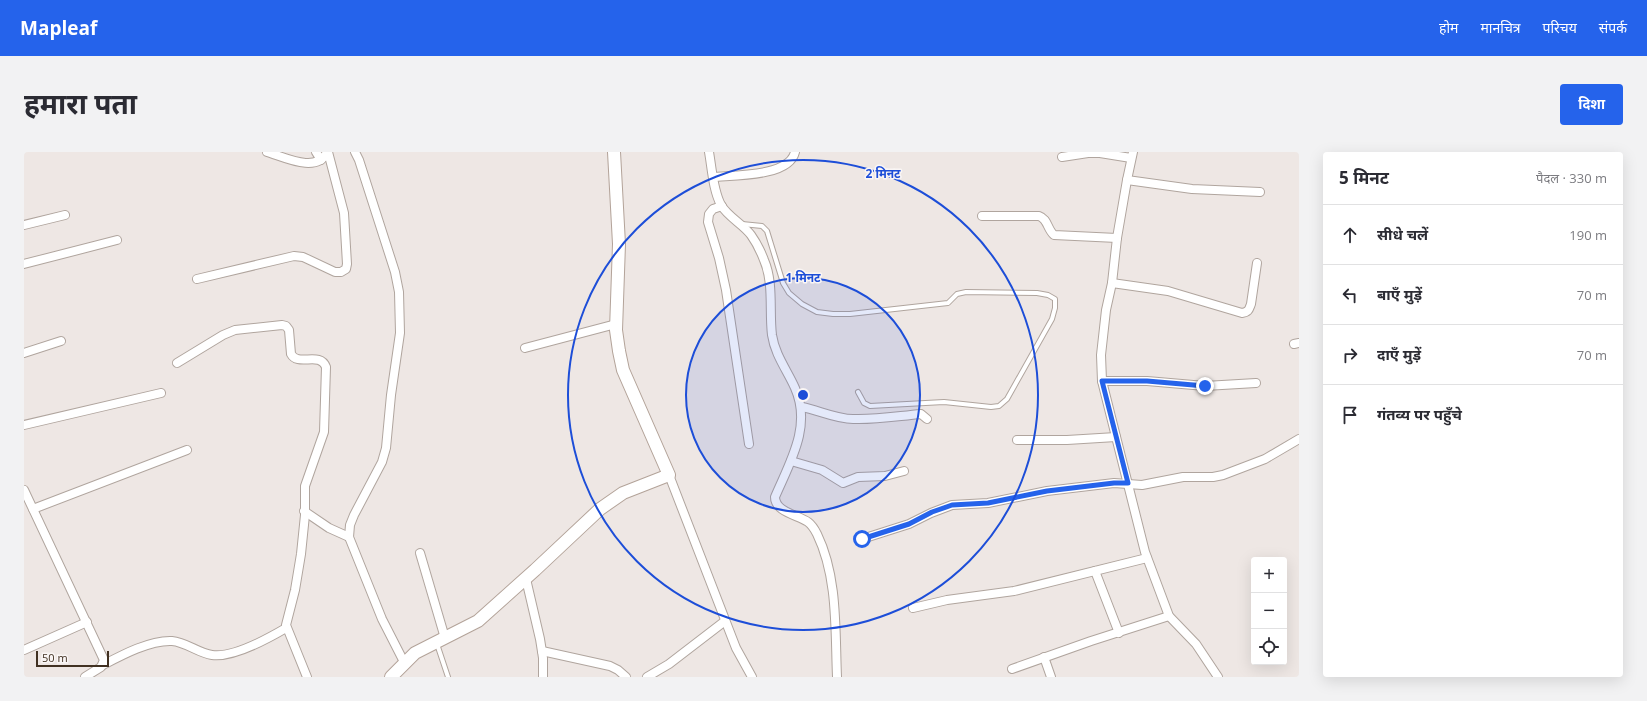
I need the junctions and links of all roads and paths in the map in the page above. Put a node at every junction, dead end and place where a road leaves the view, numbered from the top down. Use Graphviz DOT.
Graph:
graph roads {
  1 [pos="316,152"];
  2 [pos="327,152"];
  3 [pos="356,152"];
  4 [pos="614,152"];
  5 [pos="709,152"];
  6 [pos="795,152"];
  7 [pos="271,153"];
  8 [pos="1132,155"];
  9 [pos="1062,157"];
  10 [pos="321,160"];
  11 [pos="713,177"];
  12 [pos="1127,180"];
  13 [pos="1260,192"];
  14 [pos="722,206"];
  15 [pos="66,215"];
  16 [pos="982,216"];
  17 [pos="740,224"];
  18 [pos="24,225"];
  19 [pos="1118,238"];
  20 [pos="117,240"];
  21 [pos="1257,263"];
  22 [pos="24,264"];
  23 [pos="197,279"];
  24 [pos="1112,283"];
  25 [pos="616,324"];
  26 [pos="60,341"];
  27 [pos="525,348"];
  28 [pos="24,353"];
  29 [pos="177,364"];
  30 [pos="1102,381"];
  31 [pos="1256,383"];
  32 [pos="858,392"];
  33 [pos="161,393"];
  34 [pos="802,407"];
  35 [pos="927,419"];
  36 [pos="24,425"];
  37 [pos="1116,437"];
  38 [pos="1299,439"];
  39 [pos="1017,440"];
  40 [pos="750,444"];
  41 [pos="187,450"];
  42 [pos="791,461"];
  43 [pos="904,471"];
  44 [pos="669,475"];
  45 [pos="1128,483"];
  46 [pos="24,490"];
  47 [pos="33,509"];
  48 [pos="304,511"];
  49 [pos="349,537"];
  50 [pos="862,539"];
  51 [pos="420,553"];
  52 [pos="1147,558"];
  53 [pos="1095,571"];
  54 [pos="526,579"];
  55 [pos="913,608"];
  56 [pos="1166,617"];
  57 [pos="725,621"];
  58 [pos="87,622"];
  59 [pos="286,628"];
  60 [pos="1119,633"];
  61 [pos="441,640"];
  62 [pos="24,650"];
  63 [pos="542,651"];
  64 [pos="1044,657"];
  65 [pos="404,662"];
  66 [pos="103,665"];
  67 [pos="1012,669"];
  68 [pos="85,677"];
  69 [pos="307,677"];
  70 [pos="390,677"];
  71 [pos="448,677"];
  72 [pos="543,677"];
  73 [pos="626,677"];
  74 [pos="647,677"];
  75 [pos="752,677"];
  76 [pos="837,677"];
  77 [pos="1051,677"];
  78 [pos="1218,677"];
  1 -- 10 [label="street"];
  2 -- 10 [label="street"];
  2 -- 23 [label="street"];
  3 -- 49 [label="street"];
  4 -- 25 [label="street"];
  5 -- 11 [label="street"];
  6 -- 11 [label="street"];
  7 -- 10 [label="street"];
  8 -- 9 [label="street"];
  8 -- 12 [label="street"];
  11 -- 14 [label="street"];
  12 -- 13 [label="street"];
  12 -- 19 [label="street"];
  14 -- 17 [label="street"];
  14 -- 40 [label="street"];
  15 -- 18 [label="street"];
  16 -- 19 [label="street"];
  17 -- 32 [label="lane"];
  17 -- 34 [label="street"];
  19 -- 24 [label="street"];
  20 -- 22 [label="street"];
  21 -- 24 [label="street"];
  24 -- 30 [label="street"];
  25 -- 27 [label="street"];
  25 -- 44 [label="street"];
  26 -- 28 [label="street"];
  29 -- 48 [label="street"];
  30 -- 31 [label="street"];
  30 -- 37 [label="street"];
  33 -- 36 [label="street"];
  34 -- 35 [label="street"];
  34 -- 42 [label="street"];
  37 -- 39 [label="street"];
  37 -- 45 [label="street"];
  38 -- 45 [label="street"];
  41 -- 47 [label="street"];
  42 -- 43 [label="street"];
  42 -- 76 [label="street"];
  44 -- 54 [label="street"];
  44 -- 57 [label="street"];
  45 -- 50 [label="street"];
  45 -- 52 [label="street"];
  46 -- 47 [label="street"];
  47 -- 58 [label="street"];
  48 -- 49 [label="street"];
  48 -- 59 [label="street"];
  49 -- 65 [label="street"];
  51 -- 61 [label="street"];
  52 -- 53 [label="street"];
  52 -- 56 [label="street"];
  53 -- 55 [label="street"];
  53 -- 60 [label="street"];
  54 -- 61 [label="street"];
  54 -- 63 [label="street"];
  56 -- 60 [label="street"];
  56 -- 78 [label="street"];
  57 -- 74 [label="street"];
  57 -- 75 [label="street"];
  58 -- 62 [label="street"];
  58 -- 66 [label="street"];
  59 -- 66 [label="street"];
  59 -- 69 [label="street"];
  60 -- 64 [label="street"];
  61 -- 65 [label="street"];
  61 -- 71 [label="lane"];
  63 -- 72 [label="street"];
  63 -- 73 [label="street"];
  64 -- 67 [label="street"];
  64 -- 77 [label="street"];
  65 -- 70 [label="street"];
  66 -- 68 [label="street"];
}
